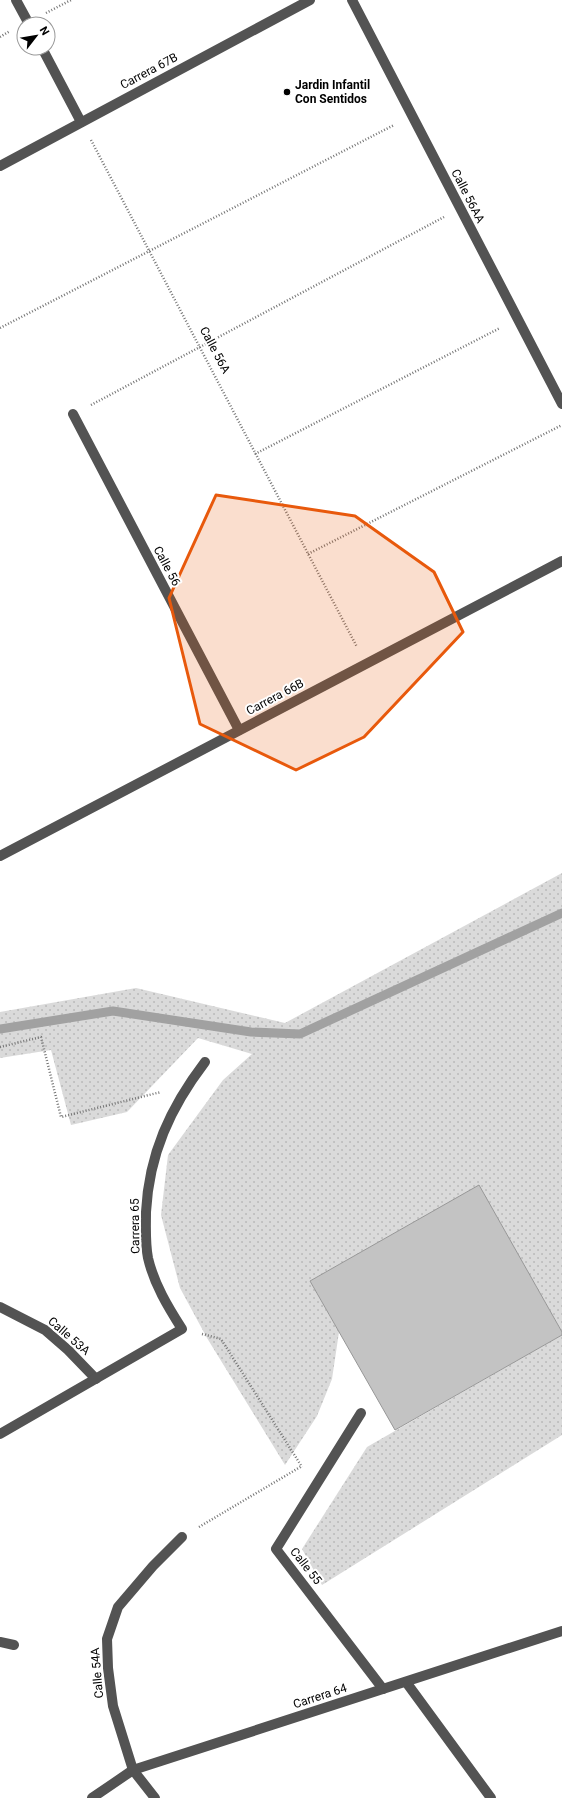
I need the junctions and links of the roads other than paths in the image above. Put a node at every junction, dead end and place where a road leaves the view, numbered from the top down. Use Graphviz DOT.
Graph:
graph roads {
  1 [pos="16,0"];
  2 [pos="310,0"];
  3 [pos="352,0"];
  4 [pos="25,16"];
  5 [pos="46,56"];
  6 [pos="81,122"];
  7 [pos="0,166"];
  8 [pos="562,404"];
  9 [pos="74,414"];
  10 [pos="562,561"];
  11 [pos="239,730"];
  12 [pos="0,856"];
  13 [pos="205,1062"];
  14 [pos="0,1307"];
  15 [pos="96,1379"];
  16 [pos="361,1413"];
  17 [pos="0,1434"];
  18 [pos="182,1537"];
  19 [pos="562,1631"];
  20 [pos="0,1642"];
  21 [pos="14,1645"];
  22 [pos="406,1682"];
  23 [pos="384,1689"];
  24 [pos="133,1770"];
  25 [pos="92,1798"];
  26 [pos="155,1798"];
  27 [pos="491,1798"];
  1 -- 4 [label="street"];
  2 -- 6 [label="street, Carrera 67B"];
  3 -- 8 [label="street, Calle 56AA"];
  5 -- 6 [label="street"];
  6 -- 7 [label="street, Carrera 67B"];
  9 -- 11 [label="street, Calle 56"];
  10 -- 11 [label="street, Carrera 66B"];
  11 -- 12 [label="street, Carrera 66B"];
  13 -- 15 [label="street, Carrera 65"];
  14 -- 15 [label="street, Calle 53A"];
  15 -- 17 [label="street"];
  16 -- 23 [label="street, Calle 55"];
  18 -- 24 [label="street, Calle 54A"];
  19 -- 22 [label="street, Carrera 64"];
  20 -- 21 [label="street"];
  22 -- 23 [label="street, Carrera 64"];
  22 -- 27 [label="street"];
  23 -- 24 [label="street, Carrera 64"];
  24 -- 25 [label="street, Carrera 64"];
  24 -- 26 [label="street, Calle 54A"];
}
